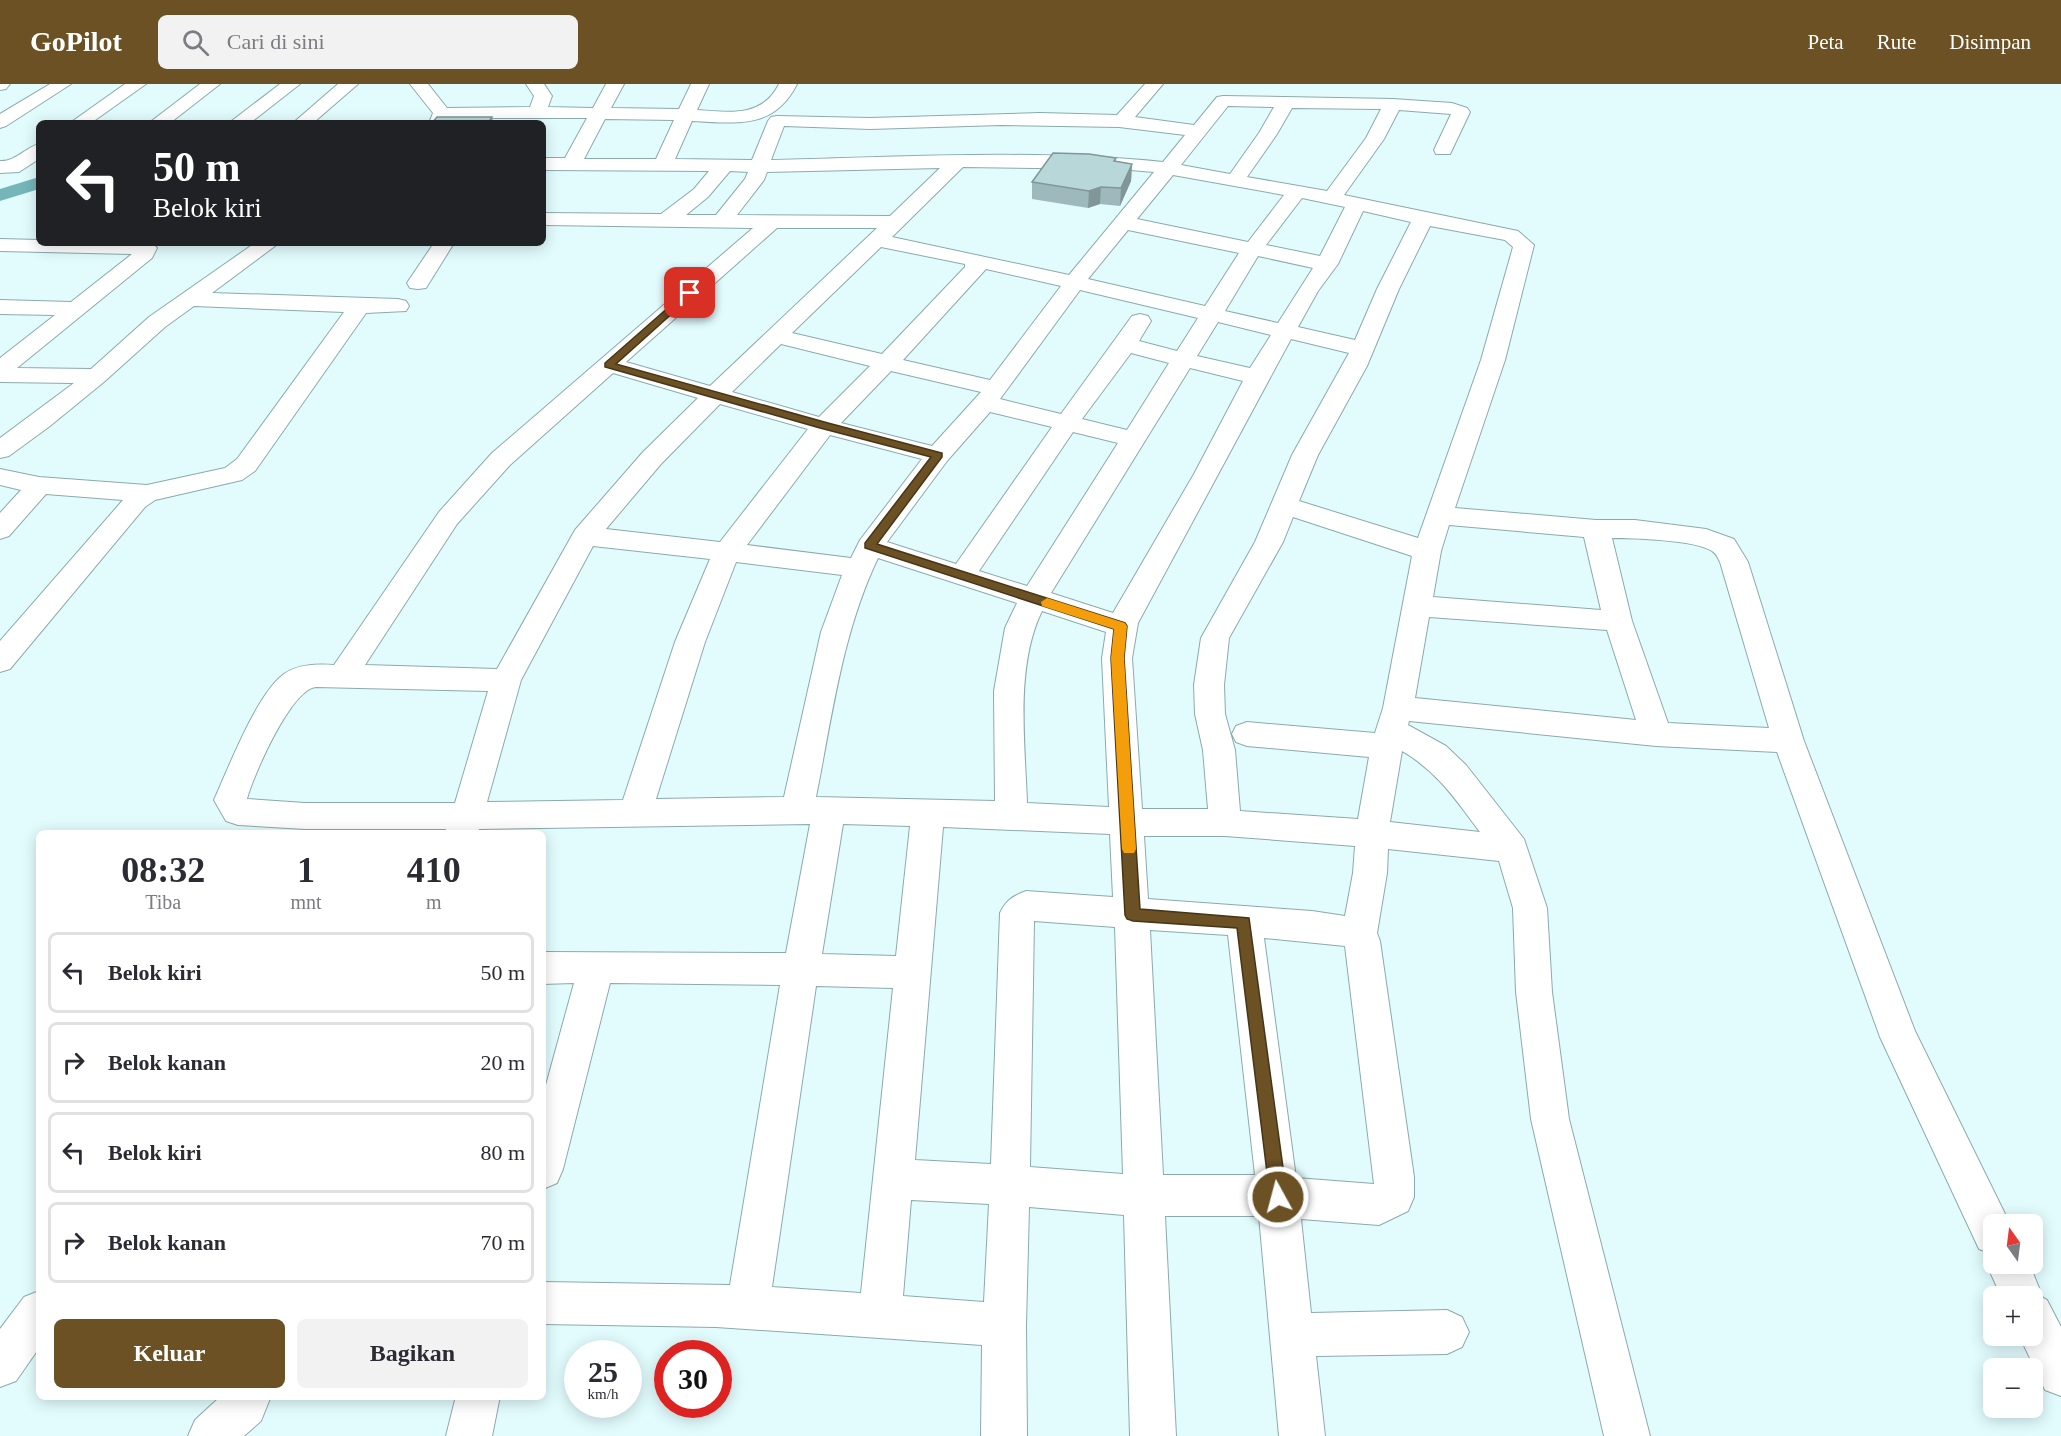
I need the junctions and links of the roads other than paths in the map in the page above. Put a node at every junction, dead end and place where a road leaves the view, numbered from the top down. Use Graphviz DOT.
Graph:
graph roads {
  1 [pos="62,84"];
  2 [pos="136,84"];
  3 [pos="211,84"];
  4 [pos="291,84"];
  5 [pos="349,84"];
  6 [pos="419,84"];
  7 [pos="535,84"];
  8 [pos="615,84"];
  9 [pos="700,84"];
  10 [pos="788,84"];
  11 [pos="1154,84"];
  12 [pos="1237,84"];
  13 [pos="1223,101"];
  14 [pos="1286,102"];
  15 [pos="1394,104"];
  16 [pos="537,112"];
  17 [pos="597,113"];
  18 [pos="686,115"];
  19 [pos="440,118"];
  20 [pos="991,119"];
  21 [pos="83,120"];
  22 [pos="162,120"];
  23 [pos="242,120"];
  24 [pos="306,120"];
  25 [pos="1124,120"];
  26 [pos="0,122"];
  27 [pos="1197,131"];
  28 [pos="1443,150"];
  29 [pos="36,152"];
  30 [pos="984,161"];
  31 [pos="956,163"];
  32 [pos="546,164"];
  33 [pos="571,164"];
  34 [pos="662,166"];
  35 [pos="1167,168"];
  36 [pos="4,171"];
  37 [pos="720,173"];
  38 [pos="757,173"];
  39 [pos="1234,180"];
  40 [pos="1297,191"];
  41 [pos="1344,201"];
  42 [pos="546,219"];
  43 [pos="670,219"];
  44 [pos="1423,219"];
  45 [pos="719,221"];
  46 [pos="771,222"];
  47 [pos="895,222"];
  48 [pos="1125,223"];
  49 [pos="877,240"];
  50 [pos="0,245"];
  51 [pos="36,246"];
  52 [pos="49,246"];
  53 [pos="265,246"];
  54 [pos="442,246"];
  55 [pos="1251,249"];
  56 [pos="976,260"];
  57 [pos="1327,264"];
  58 [pos="1074,282"];
  59 [pos="418,283"];
  60 [pos="188,299"];
  61 [pos="360,306"];
  62 [pos="398,306"];
  63 [pos="0,308"];
  64 [pos="75,309"];
  65 [pos="1210,315"];
  66 [pos="1140,321"];
  67 [pos="1283,331"];
  68 [pos="776,336"];
  69 [pos="1125,345"];
  70 [pos="1363,349"];
  71 [pos="1183,359"];
  72 [pos="886,363"];
  73 [pos="609,365"];
  74 [pos="0,370"];
  75 [pos="0,375"];
  76 [pos="98,376"];
  77 [pos="1257,377"];
  78 [pos="714,396"];
  79 [pos="991,396"];
  80 [pos="1066,423"];
  81 [pos="824,426"];
  82 [pos="1133,439"];
  83 [pos="0,450"];
  84 [pos="938,455"];
  85 [pos="0,477"];
  86 [pos="39,485"];
  87 [pos="147,493"];
  88 [pos="1283,505"];
  89 [pos="1439,515"];
  90 [pos="1596,529"];
  91 [pos="0,530"];
  92 [pos="585,536"];
  93 [pos="1427,551"];
  94 [pos="727,552"];
  95 [pos="864,556"];
  96 [pos="963,574"];
  97 [pos="1034,598"];
  98 [pos="1417,606"];
  99 [pos="1618,621"];
  100 [pos="1121,626"];
  101 [pos="0,661"];
  102 [pos="342,676"];
  103 [pos="506,680"];
  104 [pos="1392,728"];
  105 [pos="1247,734"];
  106 [pos="1656,734"];
  107 [pos="1788,741"];
  108 [pos="813,810"];
  109 [pos="636,811"];
  110 [pos="928,812"];
  111 [pos="1011,815"];
  112 [pos="1128,822"];
  113 [pos="1225,823"];
  114 [pos="301,824"];
  115 [pos="464,824"];
  116 [pos="1372,834"];
  117 [pos="1512,849"];
  118 [pos="1133,915"];
  119 [pos="1244,922"];
  120 [pos="1359,933"];
  121 [pos="596,967"];
  122 [pos="546,968"];
  123 [pos="802,969"];
  124 [pos="912,974"];
  125 [pos="546,1158"];
  126 [pos="893,1179"];
  127 [pos="1010,1185"];
  128 [pos="1145,1196"];
  129 [pos="1278,1197"];
  130 [pos="1984,1214"];
  131 [pos="546,1303"];
  132 [pos="748,1307"];
  133 [pos="880,1315"];
  134 [pos="36,1316"];
  135 [pos="1004,1325"];
  136 [pos="1447,1332"];
  137 [pos="1293,1335"];
  138 [pos="2043,1337"];
  139 [pos="0,1365"];
  140 [pos="2061,1374"];
  141 [pos="247,1400"];
  142 [pos="477,1400"];
  143 [pos="211,1436"];
  144 [pos="469,1436"];
  145 [pos="1004,1436"];
  146 [pos="1153,1436"];
  147 [pos="1302,1436"];
  148 [pos="1627,1436"];
  1 -- 26 [label="street"];
  2 -- 21 [label="street"];
  3 -- 22 [label="street"];
  4 -- 23 [label="street"];
  5 -- 24 [label="street"];
  6 -- 19 [label="street"];
  7 -- 16 [label="street"];
  8 -- 17 [label="street"];
  9 -- 18 [label="street"];
  10 -- 18 [label="street"];
  11 -- 25 [label="street"];
  12 -- 13 [label="street"];
  13 -- 14 [label="street"];
  13 -- 27 [label="street"];
  14 -- 15 [label="street"];
  14 -- 39 [label="street"];
  15 -- 28 [label="street"];
  15 -- 41 [label="street"];
  16 -- 17 [label="street"];
  16 -- 19 [label="street"];
  17 -- 18 [label="street"];
  17 -- 33 [label="street"];
  18 -- 34 [label="street"];
  20 -- 25 [label="street"];
  20 -- 30 [label="street"];
  20 -- 38 [label="street"];
  25 -- 27 [label="street"];
  27 -- 35 [label="street"];
  29 -- 36 [label="street"];
  30 -- 31 [label="street"];
  30 -- 35 [label="street"];
  31 -- 38 [label="street"];
  31 -- 47 [label="street"];
  32 -- 33 [label="street"];
  33 -- 34 [label="street"];
  34 -- 37 [label="street"];
  35 -- 39 [label="street"];
  35 -- 48 [label="street"];
  37 -- 38 [label="street"];
  37 -- 43 [label="street"];
  38 -- 45 [label="street"];
  39 -- 40 [label="street"];
  40 -- 41 [label="street"];
  40 -- 55 [label="street"];
  41 -- 44 [label="street"];
  41 -- 57 [label="street"];
  42 -- 43 [label="street"];
  43 -- 45 [label="street"];
  44 -- 70 [label="street"];
  44 -- 89 [label="street"];
  45 -- 46 [label="street"];
  46 -- 47 [label="street"];
  46 -- 73 [label="street"];
  47 -- 49 [label="street"];
  48 -- 55 [label="street"];
  48 -- 58 [label="street"];
  49 -- 56 [label="street"];
  49 -- 68 [label="street"];
  50 -- 51 [label="street"];
  52 -- 64 [label="street"];
  53 -- 60 [label="street"];
  54 -- 59 [label="street"];
  55 -- 57 [label="street"];
  55 -- 65 [label="street"];
  56 -- 58 [label="street"];
  56 -- 72 [label="street"];
  57 -- 67 [label="street"];
  58 -- 65 [label="street"];
  58 -- 79 [label="street"];
  60 -- 61 [label="street"];
  60 -- 76 [label="street"];
  61 -- 62 [label="street"];
  61 -- 87 [label="street"];
  63 -- 64 [label="street"];
  64 -- 74 [label="street"];
  65 -- 67 [label="street"];
  65 -- 71 [label="street"];
  66 -- 69 [label="street"];
  67 -- 70 [label="street"];
  67 -- 77 [label="street"];
  68 -- 72 [label="street"];
  68 -- 78 [label="street"];
  69 -- 71 [label="street"];
  69 -- 80 [label="street"];
  70 -- 88 [label="street"];
  71 -- 77 [label="street"];
  71 -- 82 [label="street"];
  72 -- 79 [label="street"];
  72 -- 81 [label="street"];
  73 -- 78 [label="street"];
  73 -- 102 [label="street"];
  75 -- 76 [label="street"];
  76 -- 83 [label="street"];
  77 -- 100 [label="street"];
  78 -- 81 [label="street"];
  78 -- 92 [label="street"];
  79 -- 80 [label="street"];
  79 -- 84 [label="street"];
  80 -- 82 [label="street"];
  80 -- 96 [label="street"];
  81 -- 84 [label="street"];
  81 -- 94 [label="street"];
  82 -- 97 [label="street"];
  84 -- 95 [label="street"];
  85 -- 86 [label="street"];
  86 -- 87 [label="street"];
  86 -- 91 [label="street"];
  87 -- 101 [label="street"];
  88 -- 93 [label="street"];
  88 -- 113 [label="street"];
  89 -- 90 [label="street"];
  89 -- 93 [label="street"];
  90 -- 99 [label="street"];
  90 -- 107 [label="street"];
  92 -- 94 [label="street"];
  92 -- 103 [label="street"];
  93 -- 98 [label="street"];
  94 -- 95 [label="street"];
  94 -- 109 [label="street"];
  95 -- 96 [label="street"];
  95 -- 108 [label="street"];
  96 -- 97 [label="street"];
  97 -- 100 [label="street"];
  97 -- 111 [label="street"];
  98 -- 99 [label="street"];
  98 -- 104 [label="street"];
  99 -- 106 [label="street"];
  100 -- 112 [label="street"];
  102 -- 103 [label="street"];
  102 -- 114 [label="street"];
  103 -- 115 [label="street"];
  104 -- 105 [label="street"];
  104 -- 106 [label="street"];
  104 -- 116 [label="street"];
  104 -- 117 [label="street"];
  106 -- 107 [label="street"];
  107 -- 130 [label="street"];
  108 -- 109 [label="street"];
  108 -- 110 [label="street"];
  108 -- 123 [label="street"];
  109 -- 115 [label="street"];
  110 -- 111 [label="street"];
  110 -- 124 [label="street"];
  111 -- 112 [label="street"];
  112 -- 113 [label="street"];
  112 -- 118 [label="street"];
  113 -- 116 [label="street"];
  114 -- 115 [label="street"];
  116 -- 117 [label="street"];
  116 -- 120 [label="street"];
  117 -- 148 [label="street"];
  118 -- 119 [label="street"];
  118 -- 127 [label="street"];
  118 -- 128 [label="street"];
  119 -- 120 [label="street"];
  119 -- 129 [label="street"];
  120 -- 129 [label="street"];
  121 -- 122 [label="street"];
  121 -- 123 [label="street"];
  121 -- 125 [label="street"];
  123 -- 124 [label="street"];
  123 -- 132 [label="street"];
  124 -- 126 [label="street"];
  126 -- 127 [label="street"];
  126 -- 133 [label="street"];
  127 -- 128 [label="street"];
  127 -- 135 [label="street"];
  128 -- 129 [label="street"];
  128 -- 146 [label="street"];
  129 -- 137 [label="street"];
  131 -- 132 [label="street"];
  132 -- 133 [label="street"];
  133 -- 135 [label="street"];
  134 -- 139 [label="street"];
  135 -- 145 [label="street"];
  136 -- 137 [label="street"];
  137 -- 147 [label="street"];
  138 -- 140 [label="street"];
  141 -- 143 [label="street"];
  142 -- 144 [label="street"];
}
